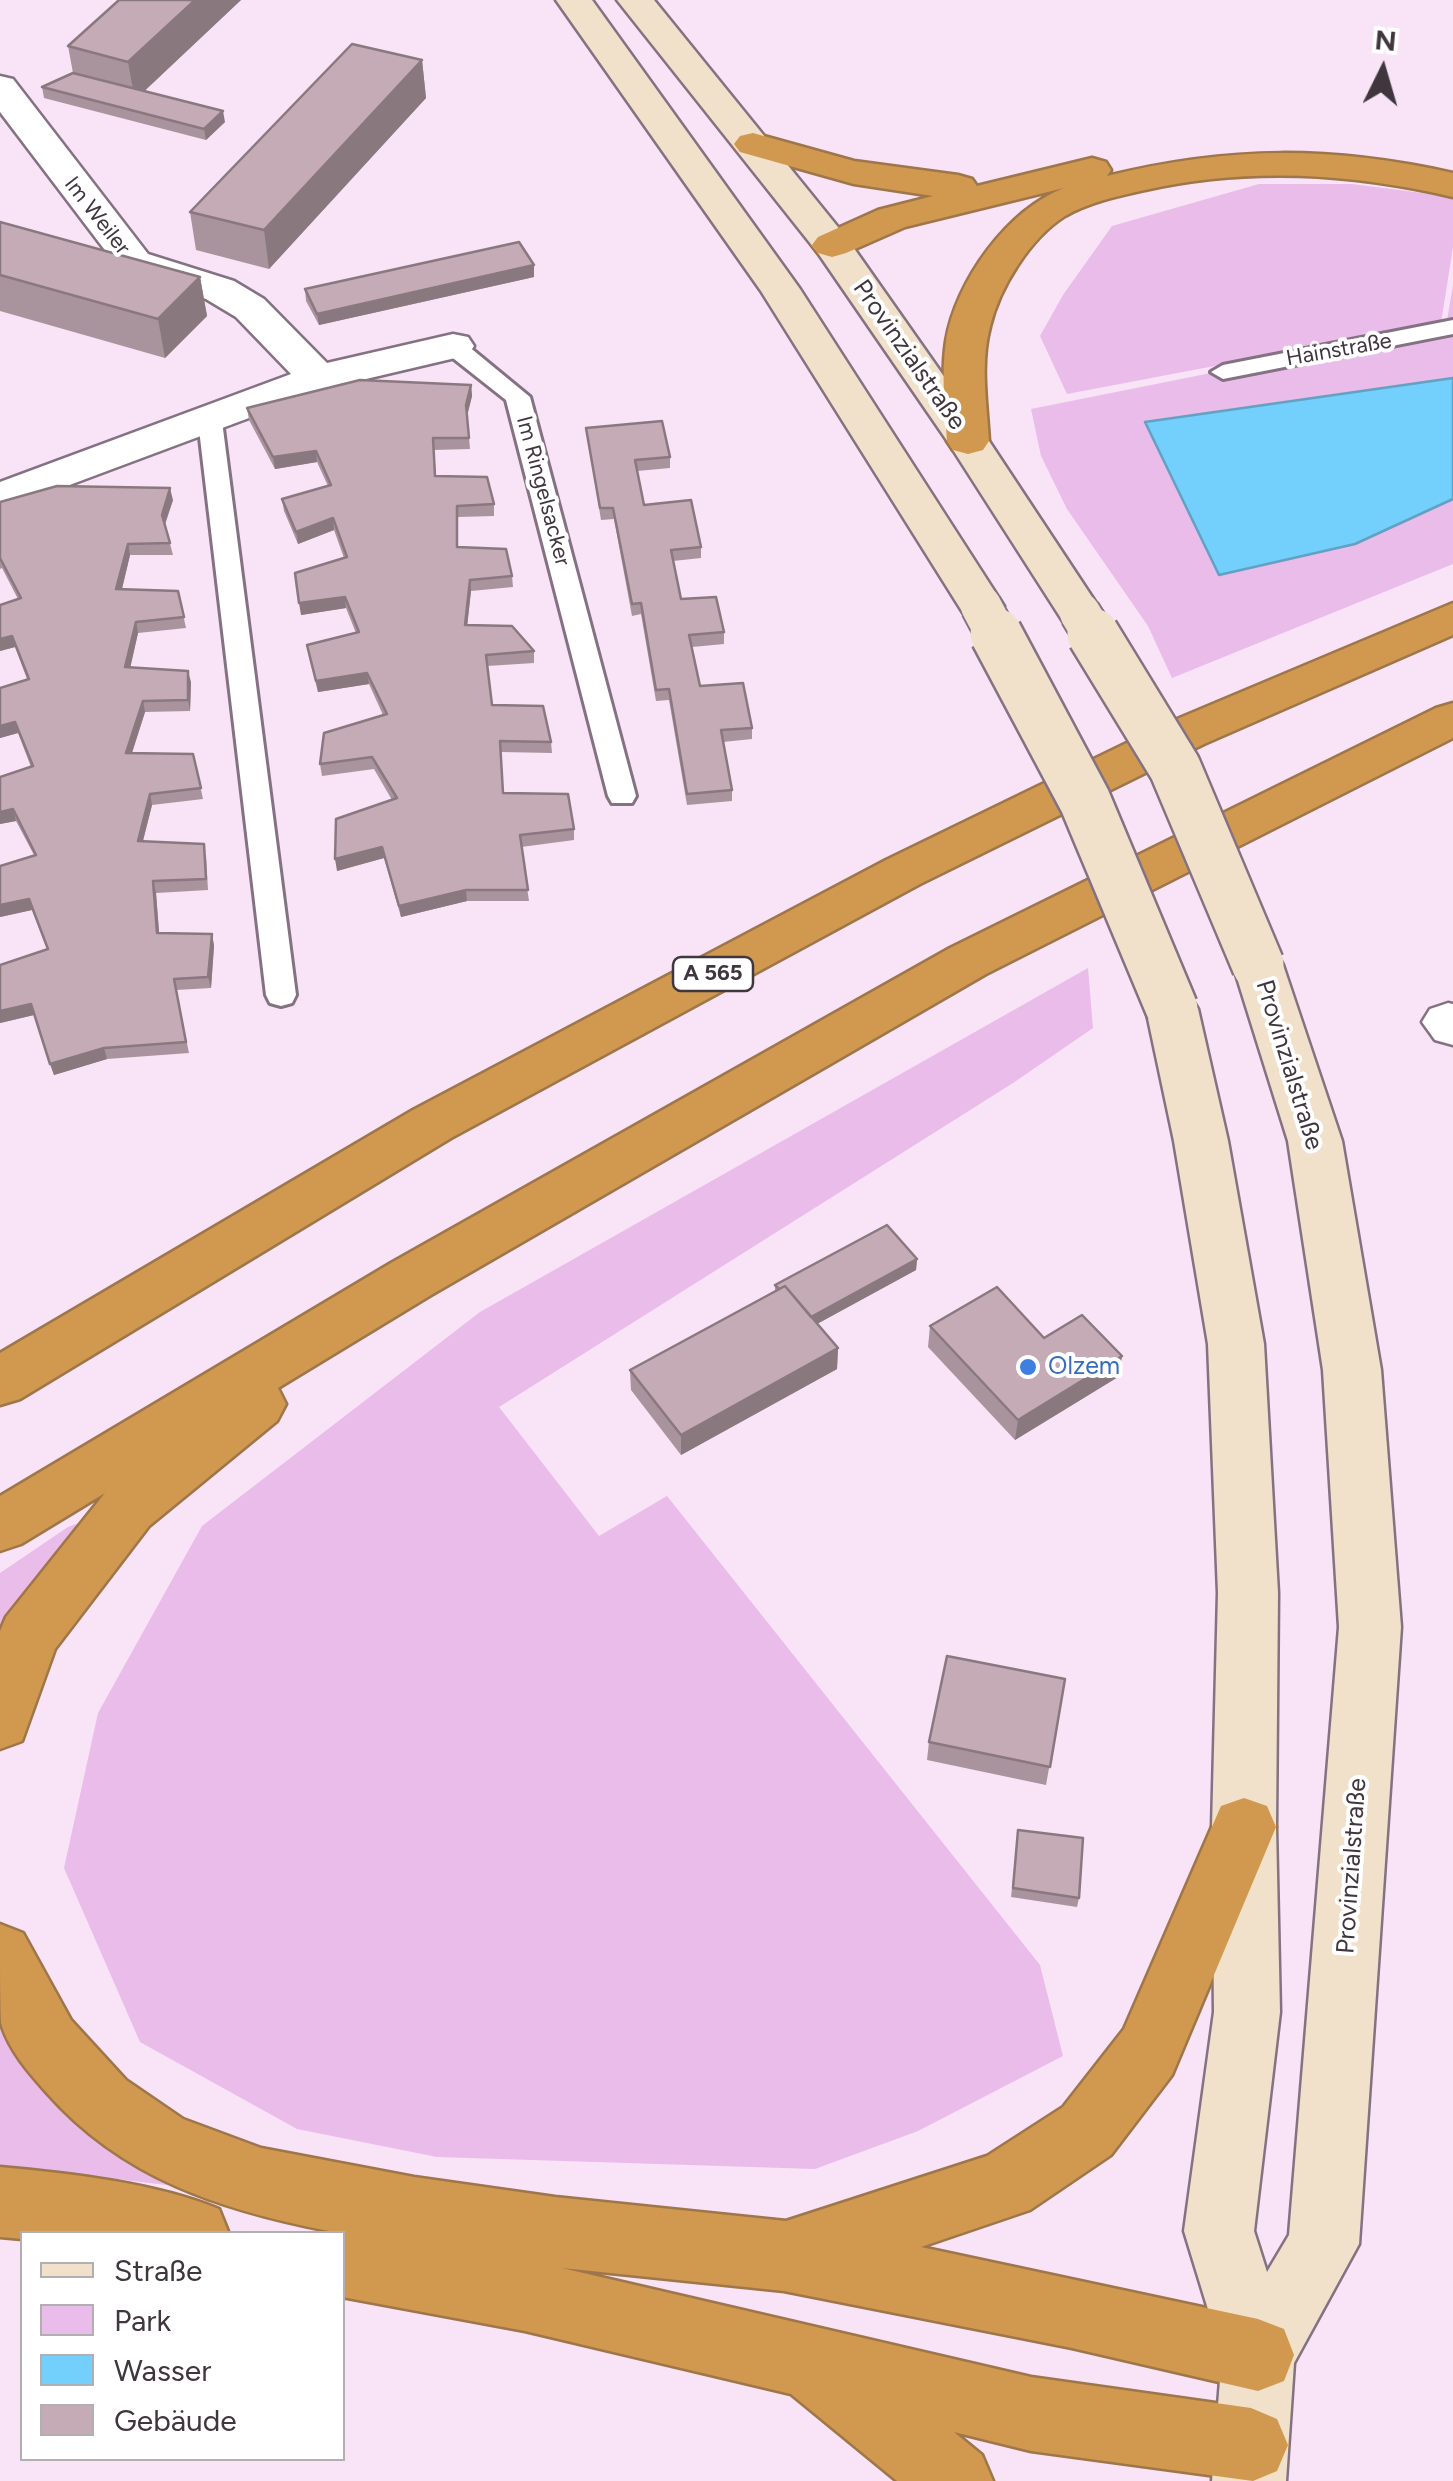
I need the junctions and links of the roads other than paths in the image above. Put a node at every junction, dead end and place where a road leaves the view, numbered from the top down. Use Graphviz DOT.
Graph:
graph roads {
  1 [pos="574,0"];
  2 [pos="635,0"];
  3 [pos="0,87"];
  4 [pos="753,144"];
  5 [pos="1405,164"];
  6 [pos="1453,168"];
  7 [pos="1453,185"];
  8 [pos="996,190"];
  9 [pos="1048,210"];
  10 [pos="729,218"];
  11 [pos="832,245"];
  12 [pos="780,289"];
  13 [pos="1453,326"];
  14 [pos="453,346"];
  15 [pos="1223,372"];
  16 [pos="318,378"];
  17 [pos="210,421"];
  18 [pos="968,441"];
  19 [pos="0,497"];
  20 [pos="1453,618"];
  21 [pos="1453,719"];
  22 [pos="622,796"];
  23 [pos="282,995"];
  24 [pos="410,1279"];
  25 [pos="0,1382"];
  26 [pos="0,1526"];
  27 [pos="0,1720"];
  28 [pos="1244,1827"];
  29 [pos="0,1955"];
  30 [pos="0,2202"];
  31 [pos="176,2231"];
  32 [pos="784,2256"];
  33 [pos="345,2262"];
  34 [pos="1258,2355"];
  35 [pos="806,2362"];
  36 [pos="1250,2463"];
  37 [pos="956,2481"];
  1 -- 10 [label="main road, Provinzialstraße"];
  2 -- 4 [label="main road, Provinzialstraße"];
  3 -- 16 [label="street, Im Weiler"];
  4 -- 8 [label="highway"];
  4 -- 11 [label="main road, Provinzialstraße"];
  5 -- 6 [label="highway"];
  5 -- 7 [label="highway"];
  5 -- 8 [label="highway"];
  5 -- 9 [label="highway"];
  8 -- 11 [label="highway"];
  9 -- 11 [label="highway"];
  9 -- 18 [label="highway"];
  10 -- 11 [label="main road"];
  10 -- 12 [label="main road, Provinzialstraße"];
  11 -- 12 [label="main road"];
  11 -- 18 [label="main road, Provinzialstraße"];
  12 -- 28 [label="main road, Provinzialstraße, bridge"];
  13 -- 15 [label="lane, Hainstraße"];
  14 -- 16 [label="street, Im Ringelsacker"];
  14 -- 22 [label="lane, Im Ringelsacker"];
  16 -- 17 [label="street, Im Ringelsacker"];
  17 -- 19 [label="street, Im Ringelsacker"];
  17 -- 23 [label="lane"];
  18 -- 34 [label="main road, Provinzialstraße, bridge"];
  20 -- 25 [label="highway, A 565"];
  21 -- 24 [label="highway"];
  24 -- 26 [label="highway"];
  24 -- 27 [label="highway"];
  28 -- 32 [label="highway"];
  28 -- 34 [label="main road, Provinzialstraße"];
  29 -- 32 [label="highway"];
  30 -- 31 [label="highway"];
  32 -- 34 [label="highway"];
  33 -- 35 [label="highway"];
  34 -- 36 [label="main road, Provinzialstraße"];
  35 -- 36 [label="highway"];
  35 -- 37 [label="highway"];
}
